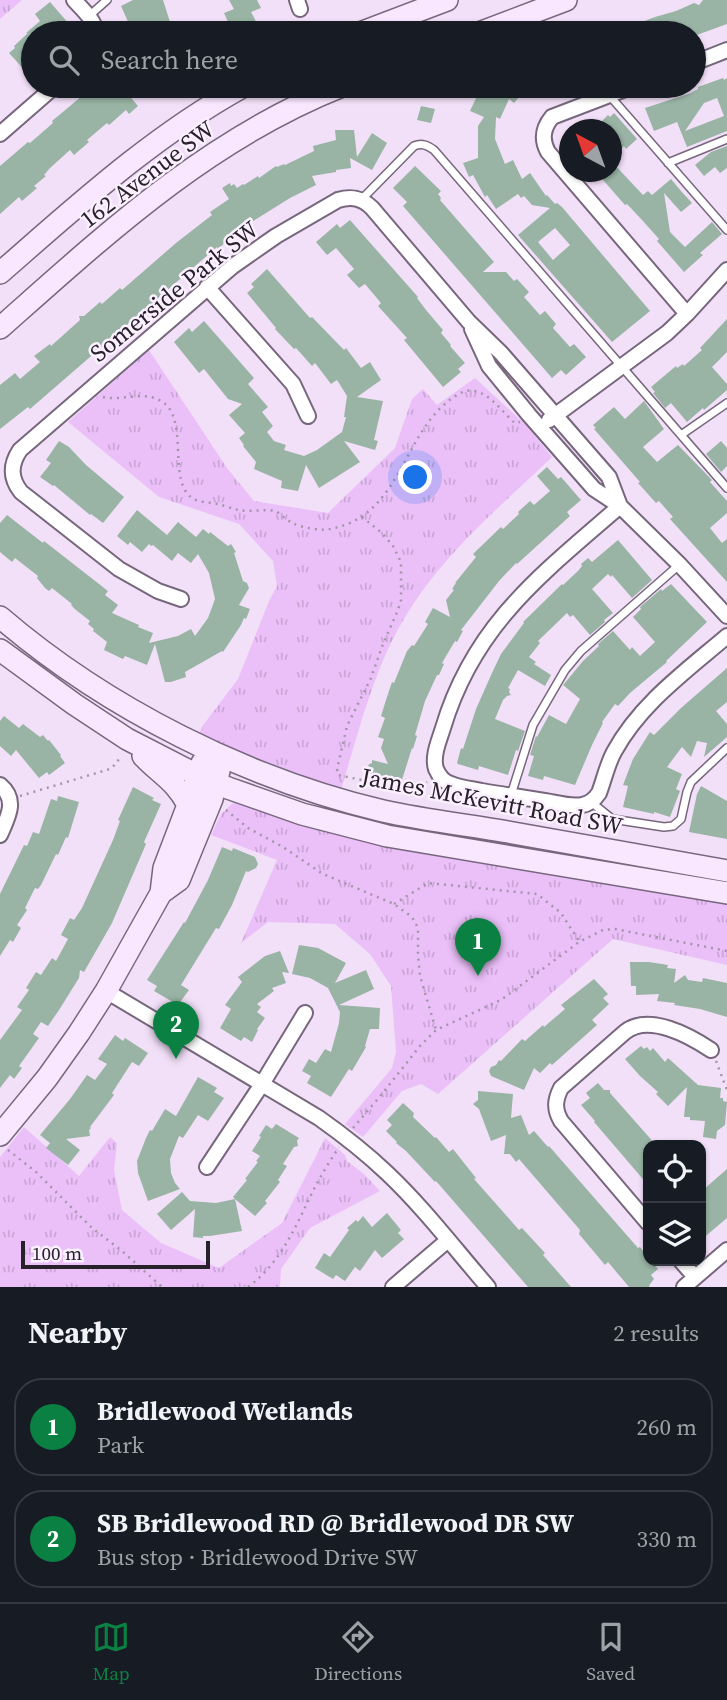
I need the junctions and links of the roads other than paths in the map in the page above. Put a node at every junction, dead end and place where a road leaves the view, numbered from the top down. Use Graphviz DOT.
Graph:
graph roads {
  1 [pos="74,0"];
  2 [pos="107,0"];
  3 [pos="447,0"];
  4 [pos="566,0"];
  5 [pos="88,16"];
  6 [pos="91,21"];
  7 [pos="392,21"];
  8 [pos="511,21"];
  9 [pos="727,50"];
  10 [pos="706,58"];
  11 [pos="41,98"];
  12 [pos="224,98"];
  13 [pos="314,98"];
  14 [pos="601,98"];
  15 [pos="612,98"];
  16 [pos="0,134"];
  17 [pos="727,139"];
  18 [pos="668,163"];
  19 [pos="361,200"];
  20 [pos="727,230"];
  21 [pos="727,270"];
  22 [pos="0,273"];
  23 [pos="207,287"];
  24 [pos="687,314"];
  25 [pos="469,322"];
  26 [pos="0,328"];
  27 [pos="622,367"];
  28 [pos="727,404"];
  29 [pos="555,415"];
  30 [pos="308,416"];
  31 [pos="539,427"];
  32 [pos="681,435"];
  33 [pos="727,488"];
  34 [pos="620,506"];
  35 [pos="680,565"];
  36 [pos="181,599"];
  37 [pos="0,617"];
  38 [pos="727,617"];
  39 [pos="727,636"];
  40 [pos="0,650"];
  41 [pos="124,748"];
  42 [pos="727,748"];
  43 [pos="215,753"];
  44 [pos="206,779"];
  45 [pos="0,785"];
  46 [pos="511,796"];
  47 [pos="591,802"];
  48 [pos="188,805"];
  49 [pos="0,835"];
  50 [pos="727,871"];
  51 [pos="161,893"];
  52 [pos="727,893"];
  53 [pos="106,991"];
  54 [pos="305,1013"];
  55 [pos="711,1050"];
  56 [pos="262,1084"];
  57 [pos="4,1130"];
  58 [pos="207,1167"];
  59 [pos="643,1217"];
  60 [pos="447,1240"];
  61 [pos="727,1250"];
  62 [pos="690,1282"];
  63 [pos="393,1287"];
  64 [pos="488,1287"];
  1 -- 5 [label="street"];
  2 -- 5 [label="lane"];
  3 -- 7 [label="main road"];
  4 -- 8 [label="main road"];
  5 -- 6 [label="street"];
  9 -- 10 [label="street"];
  11 -- 16 [label="street"];
  12 -- 22 [label="main road, 162 Avenue SW"];
  13 -- 26 [label="main road, 162 Avenue SW"];
  14 -- 24 [label="street"];
  15 -- 18 [label="lane"];
  17 -- 18 [label="lane"];
  18 -- 20 [label="lane"];
  19 -- 23 [label="street, Somerside Park SW"];
  19 -- 25 [label="street"];
  19 -- 27 [label="lane"];
  21 -- 24 [label="street"];
  23 -- 30 [label="street"];
  23 -- 36 [label="street, Somerside Park SW"];
  24 -- 27 [label="street"];
  25 -- 29 [label="street"];
  25 -- 31 [label="street"];
  27 -- 29 [label="street"];
  27 -- 32 [label="lane"];
  28 -- 32 [label="lane"];
  29 -- 31 [label="street"];
  29 -- 34 [label="street"];
  31 -- 34 [label="street"];
  32 -- 33 [label="lane"];
  34 -- 35 [label="street"];
  34 -- 46 [label="street"];
  35 -- 38 [label="street"];
  35 -- 46 [label="lane"];
  37 -- 43 [label="main road, James McKevitt Road SW"];
  39 -- 47 [label="street"];
  40 -- 41 [label="main road, James McKevitt Road SW"];
  41 -- 44 [label="main road, James McKevitt Road SW"];
  41 -- 48 [label="main road"];
  42 -- 47 [label="lane"];
  43 -- 44 [label="main road"];
  43 -- 50 [label="main road, James McKevitt Road SW"];
  44 -- 48 [label="main road"];
  44 -- 51 [label="main road"];
  44 -- 52 [label="main road, James McKevitt Road SW"];
  45 -- 49 [label="street"];
  46 -- 47 [label="street"];
  48 -- 51 [label="main road"];
  51 -- 53 [label="main road"];
  53 -- 56 [label="street"];
  53 -- 57 [label="main road"];
  54 -- 56 [label="street"];
  55 -- 59 [label="street"];
  56 -- 58 [label="street"];
  56 -- 60 [label="street"];
  60 -- 63 [label="street"];
  60 -- 64 [label="street"];
  61 -- 62 [label="street"];
}
